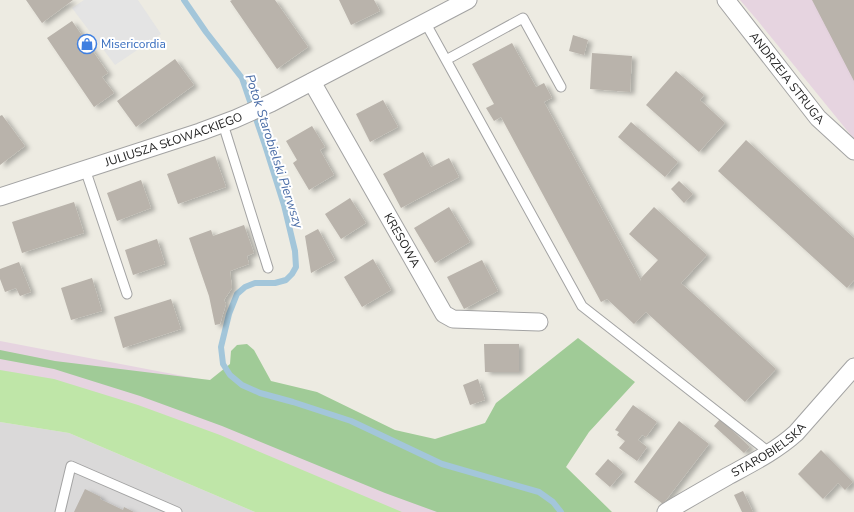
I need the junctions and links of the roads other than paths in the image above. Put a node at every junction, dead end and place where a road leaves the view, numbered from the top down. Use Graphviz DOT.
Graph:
graph roads {
  1 [pos="468,0"];
  2 [pos="726,0"];
  3 [pos="425,22"];
  4 [pos="446,60"];
  5 [pos="312,82"];
  6 [pos="561,88"];
  7 [pos="229,122"];
  8 [pos="854,151"];
  9 [pos="85,169"];
  10 [pos="0,197"];
  11 [pos="268,268"];
  12 [pos="127,294"];
  13 [pos="539,322"];
  14 [pos="854,367"];
  15 [pos="770,453"];
  16 [pos="164,509"];
  17 [pos="60,512"];
  18 [pos="178,512"];
  19 [pos="666,512"];
  1 -- 3 [label="street, JULIUSZA SŁOWACKIEGO"];
  2 -- 8 [label="street, ANDRZEJA STRUGA"];
  3 -- 4 [label="lane"];
  3 -- 5 [label="street, JULIUSZA SŁOWACKIEGO"];
  4 -- 6 [label="lane"];
  4 -- 15 [label="lane"];
  5 -- 7 [label="street, JULIUSZA SŁOWACKIEGO"];
  5 -- 13 [label="street, KRESOWA"];
  7 -- 9 [label="street, JULIUSZA SŁOWACKIEGO"];
  7 -- 11 [label="lane"];
  9 -- 10 [label="street, JULIUSZA SŁOWACKIEGO"];
  9 -- 12 [label="lane"];
  14 -- 15 [label="street, STAROBIELSKA"];
  15 -- 19 [label="street, STAROBIELSKA"];
  16 -- 17 [label="lane"];
  16 -- 18 [label="lane"];
}
